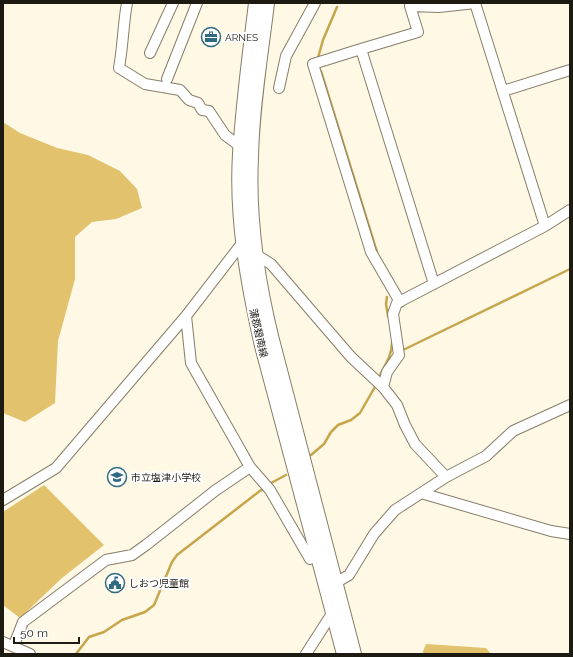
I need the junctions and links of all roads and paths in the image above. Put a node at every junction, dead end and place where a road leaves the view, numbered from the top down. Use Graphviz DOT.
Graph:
graph roads {
  1 [pos="127,3"];
  2 [pos="173,3"];
  3 [pos="197,3"];
  4 [pos="256,3"];
  5 [pos="267,3"];
  6 [pos="315,3"];
  7 [pos="410,5"];
  8 [pos="362,49"];
  9 [pos="150,53"];
  10 [pos="570,70"];
  11 [pos="167,78"];
  12 [pos="279,88"];
  13 [pos="503,91"];
  14 [pos="241,147"];
  15 [pos="570,210"];
  16 [pos="544,226"];
  17 [pos="243,242"];
  18 [pos="254,254"];
  19 [pos="434,284"];
  20 [pos="400,302"];
  21 [pos="186,316"];
  22 [pos="379,383"];
  23 [pos="570,405"];
  24 [pos="250,467"];
  25 [pos="446,477"];
  26 [pos="421,493"];
  27 [pos="3,500"];
  28 [pos="570,534"];
  29 [pos="316,549"];
  30 [pos="331,586"];
  31 [pos="333,612"];
  32 [pos="3,642"];
  33 [pos="14,646"];
  34 [pos="30,654"];
  35 [pos="306,654"];
  36 [pos="344,654"];
  37 [pos="354,654"];
  1 -- 14 [label="street"];
  2 -- 9 [label="street"];
  3 -- 11 [label="street"];
  4 -- 14 [label="main road, 蒲郡碧南線"];
  5 -- 18 [label="main road, 蒲郡碧南線"];
  6 -- 12 [label="street"];
  7 -- 8 [label="street"];
  7 -- 13 [label="street"];
  8 -- 19 [label="street"];
  8 -- 20 [label="street"];
  10 -- 13 [label="street"];
  13 -- 16 [label="street"];
  14 -- 17 [label="main road, 蒲郡碧南線"];
  15 -- 16 [label="street"];
  16 -- 19 [label="street"];
  17 -- 21 [label="street"];
  17 -- 29 [label="main road, 蒲郡碧南線"];
  18 -- 22 [label="street"];
  18 -- 30 [label="main road, 蒲郡碧南線"];
  19 -- 20 [label="street"];
  20 -- 22 [label="street"];
  21 -- 24 [label="street"];
  21 -- 27 [label="street"];
  22 -- 25 [label="street"];
  23 -- 25 [label="street"];
  24 -- 29 [label="street"];
  24 -- 33 [label="street"];
  25 -- 26 [label="street"];
  26 -- 28 [label="street"];
  26 -- 30 [label="street"];
  29 -- 30 [label="main road, 蒲郡碧南線"];
  30 -- 31 [label="main road, 蒲郡碧南線"];
  30 -- 37 [label="main road, 蒲郡碧南線"];
  31 -- 35 [label="street"];
  31 -- 36 [label="main road, 蒲郡碧南線"];
  32 -- 33 [label="street"];
  33 -- 34 [label="street"];
}
